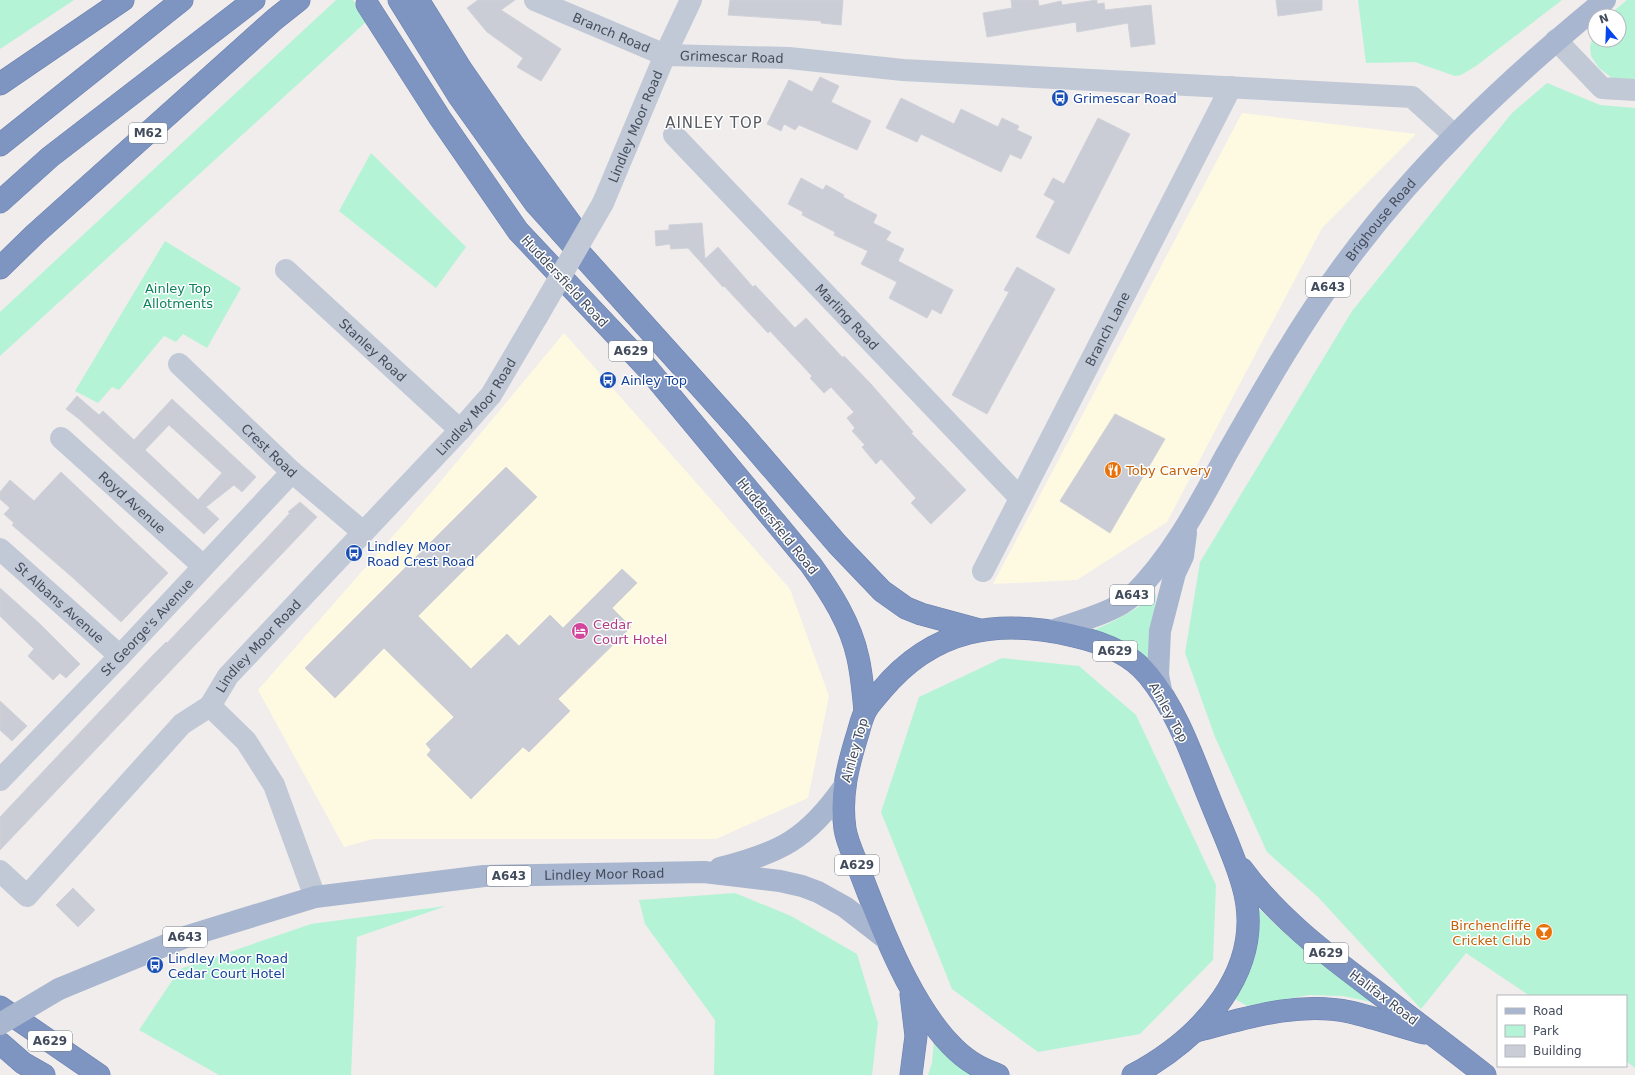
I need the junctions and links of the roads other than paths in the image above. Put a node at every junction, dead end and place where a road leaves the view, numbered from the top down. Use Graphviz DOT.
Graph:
graph roads {
  1 [pos="123,0"];
  2 [pos="182,0"];
  3 [pos="254,0"];
  4 [pos="299,0"];
  5 [pos="399,0"];
  6 [pos="418,0"];
  7 [pos="535,0"];
  8 [pos="691,0"];
  9 [pos="1605,0"];
  10 [pos="367,4"];
  11 [pos="1556,40"];
  12 [pos="665,54"];
  13 [pos="0,84"];
  14 [pos="1230,87"];
  15 [pos="1635,90"];
  16 [pos="674,135"];
  17 [pos="1454,135"];
  18 [pos="0,145"];
  19 [pos="0,202"];
  20 [pos="0,268"];
  21 [pos="286,270"];
  22 [pos="178,364"];
  23 [pos="460,430"];
  24 [pos="739,430"];
  25 [pos="61,438"];
  26 [pos="292,472"];
  27 [pos="1020,498"];
  28 [pos="1188,526"];
  29 [pos="363,532"];
  30 [pos="0,549"];
  31 [pos="204,566"];
  32 [pos="983,571"];
  33 [pos="981,630"];
  34 [pos="1052,631"];
  35 [pos="120,656"];
  36 [pos="1162,695"];
  37 [pos="210,706"];
  38 [pos="865,710"];
  39 [pos="2,772"];
  40 [pos="843,788"];
  41 [pos="1231,854"];
  42 [pos="0,871"];
  43 [pos="704,872"];
  44 [pos="315,897"];
  45 [pos="885,938"];
  46 [pos="910,985"];
  47 [pos="0,1007"];
  48 [pos="0,1024"];
  49 [pos="1196,1031"];
  50 [pos="1436,1037"];
  51 [pos="0,1043"];
  52 [pos="44,1075"];
  53 [pos="99,1075"];
  54 [pos="911,1075"];
  55 [pos="998,1075"];
  56 [pos="1133,1075"];
  57 [pos="1485,1075"];
  1 -- 13 [label="highway"];
  2 -- 18 [label="highway"];
  3 -- 19 [label="highway"];
  4 -- 20 [label="highway, M62"];
  5 -- 24 [label="highway, A629"];
  6 -- 24 [label="highway, A629"];
  7 -- 12 [label="street, Branch Road"];
  8 -- 12 [label="street, Lindley Moor Road"];
  9 -- 11 [label="main road, Brighouse Road / A643"];
  10 -- 38 [label="highway, Huddersfield Road / A629"];
  11 -- 15 [label="street"];
  11 -- 17 [label="main road, Brighouse Road / A643"];
  12 -- 14 [label="street, Grimescar Road"];
  12 -- 23 [label="street, Lindley Moor Road, bridge"];
  14 -- 17 [label="street, Grimescar Road"];
  14 -- 27 [label="street, Branch Lane"];
  16 -- 27 [label="street, Marling Road"];
  17 -- 28 [label="main road, Brighouse Road / A643"];
  21 -- 23 [label="street, Stanley Road"];
  22 -- 26 [label="street, Crest Road"];
  23 -- 29 [label="street, Lindley Moor Road"];
  24 -- 33 [label="highway, A629"];
  25 -- 31 [label="street, Royd Avenue"];
  26 -- 29 [label="street, Crest Road"];
  26 -- 31 [label="street, St George's Avenue"];
  27 -- 32 [label="street, Branch Lane"];
  28 -- 34 [label="main road, A643"];
  28 -- 36 [label="main road, A643"];
  29 -- 37 [label="street, Lindley Moor Road"];
  30 -- 35 [label="street, St Albans Avenue"];
  31 -- 35 [label="street, St George's Avenue"];
  33 -- 34 [label="highway, Ainley Top / A629"];
  33 -- 38 [label="highway, Ainley Top / A629"];
  34 -- 36 [label="highway, Ainley Top / A629"];
  35 -- 39 [label="street, St George's Avenue"];
  36 -- 41 [label="highway, Ainley Top / A629"];
  37 -- 42 [label="street, Lindley Moor Road"];
  37 -- 44 [label="street, Lindley Moor Road"];
  38 -- 40 [label="highway, Ainley Top / A629"];
  40 -- 43 [label="main road, Lindley Moor Road / A643"];
  40 -- 45 [label="highway, Ainley Top / A629"];
  41 -- 49 [label="highway, Ainley Top / A629"];
  41 -- 50 [label="highway, Halifax Road / A629"];
  43 -- 44 [label="main road, Lindley Moor Road / A643"];
  43 -- 45 [label="main road, Lindley Moor Road / A643"];
  44 -- 48 [label="main road, Lindley Moor Road / A643, bridge"];
  45 -- 46 [label="highway, Ainley Top / A629"];
  46 -- 54 [label="highway, A629"];
  46 -- 55 [label="highway, Ainley Top / A629"];
  47 -- 53 [label="highway, A629"];
  49 -- 50 [label="highway, Halifax Road / A629"];
  49 -- 56 [label="highway, Ainley Top / A629"];
  50 -- 57 [label="highway, Halifax Road / A629"];
  51 -- 52 [label="highway, A629"];
}
